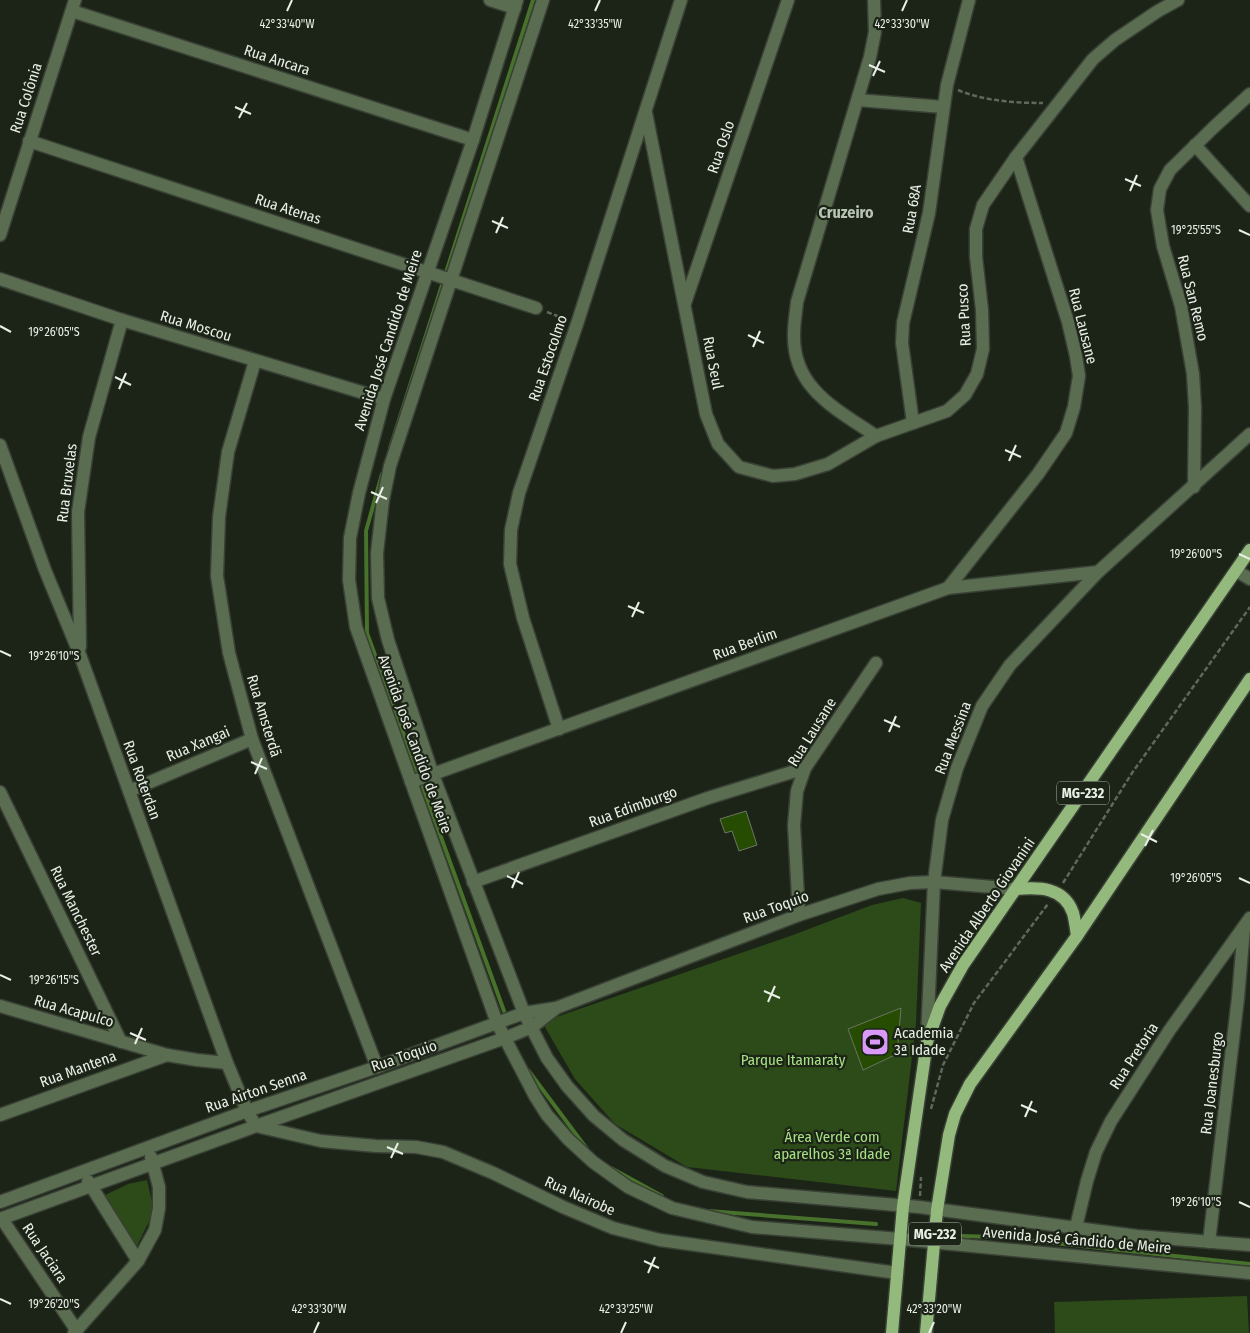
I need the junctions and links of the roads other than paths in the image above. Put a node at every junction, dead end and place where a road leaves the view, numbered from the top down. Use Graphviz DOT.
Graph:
graph roads {
  1 [pos="490,0"];
  2 [pos="544,0"];
  3 [pos="681,0"];
  4 [pos="788,0"];
  5 [pos="874,0"];
  6 [pos="969,0"];
  7 [pos="1178,0"];
  8 [pos="516,4"];
  9 [pos="74,5"];
  10 [pos="1250,94"];
  11 [pos="858,100"];
  12 [pos="944,106"];
  13 [pos="646,113"];
  14 [pos="473,140"];
  15 [pos="29,141"];
  16 [pos="1195,146"];
  17 [pos="1016,157"];
  18 [pos="1250,206"];
  19 [pos="0,235"];
  20 [pos="439,277"];
  21 [pos="0,279"];
  22 [pos="685,305"];
  23 [pos="536,308"];
  24 [pos="122,320"];
  25 [pos="255,361"];
  26 [pos="384,400"];
  27 [pos="913,423"];
  28 [pos="1250,434"];
  29 [pos="876,436"];
  30 [pos="0,445"];
  31 [pos="1194,487"];
  32 [pos="1250,550"];
  33 [pos="1236,570"];
  34 [pos="1098,572"];
  35 [pos="1250,579"];
  36 [pos="948,588"];
  37 [pos="80,655"];
  38 [pos="876,663"];
  39 [pos="1250,679"];
  40 [pos="559,729"];
  41 [pos="252,739"];
  42 [pos="805,768"];
  43 [pos="422,778"];
  44 [pos="129,791"];
  45 [pos="0,794"];
  46 [pos="4,814"];
  47 [pos="473,882"];
  48 [pos="934,882"];
  49 [pos="1016,889"];
  50 [pos="799,915"];
  51 [pos="1247,923"];
  52 [pos="1077,936"];
  53 [pos="0,1006"];
  54 [pos="556,1008"];
  55 [pos="15,1012"];
  56 [pos="524,1013"];
  57 [pos="0,1015"];
  58 [pos="497,1023"];
  59 [pos="532,1027"];
  60 [pos="505,1038"];
  61 [pos="121,1042"];
  62 [pos="926,1042"];
  63 [pos="167,1055"];
  64 [pos="227,1062"];
  65 [pos="377,1067"];
  66 [pos="247,1111"];
  67 [pos="0,1115"];
  68 [pos="256,1126"];
  69 [pos="147,1148"];
  70 [pos="154,1164"];
  71 [pos="84,1172"];
  72 [pos="91,1186"];
  73 [pos="0,1202"];
  74 [pos="903,1206"];
  75 [pos="936,1210"];
  76 [pos="1,1219"];
  77 [pos="1076,1227"];
  78 [pos="900,1239"];
  79 [pos="934,1242"];
  80 [pos="1209,1242"];
  81 [pos="1250,1245"];
  82 [pos="138,1261"];
  83 [pos="897,1273"];
  84 [pos="1250,1273"];
  85 [pos="76,1332"];
  86 [pos="892,1333"];
  87 [pos="926,1333"];
  1 -- 8 [label="street"];
  2 -- 20 [label="street, Avenida José Candido de Meire"];
  3 -- 13 [label="street, Rua Estocolmo"];
  4 -- 22 [label="street, Rua Oslo"];
  5 -- 11 [label="street"];
  6 -- 12 [label="street, Rua 68A"];
  7 -- 17 [label="street, Rua Pusco"];
  8 -- 14 [label="street, Avenida José Candido de Meire"];
  9 -- 14 [label="street, Rua Ancara"];
  9 -- 15 [label="street, Rua Colônia"];
  10 -- 16 [label="street, Rua San Remo"];
  11 -- 12 [label="street"];
  11 -- 29 [label="street"];
  12 -- 27 [label="street, Rua 68A"];
  13 -- 22 [label="street, Rua Seul"];
  13 -- 40 [label="street, Rua Estocolmo"];
  14 -- 20 [label="street, Avenida José Candido de Meire"];
  15 -- 19 [label="street, Rua Colônia"];
  15 -- 20 [label="street, Rua Atenas"];
  16 -- 18 [label="street"];
  16 -- 31 [label="street, Rua San Remo"];
  17 -- 27 [label="street, Rua Pusco"];
  17 -- 36 [label="street, Rua Lausane"];
  20 -- 23 [label="street, Rua Atenas"];
  20 -- 26 [label="street, Avenida José Candido de Meire"];
  20 -- 43 [label="street, Avenida José Candido de Meire"];
  21 -- 24 [label="street, Rua Moscou"];
  22 -- 29 [label="street, Rua Seul"];
  24 -- 25 [label="street, Rua Moscou"];
  24 -- 37 [label="street, Rua Bruxelas"];
  25 -- 26 [label="street, Rua Moscou"];
  25 -- 41 [label="street, Rua Amsterdã"];
  26 -- 43 [label="street, Avenida José Candido de Meire"];
  27 -- 29 [label="street, Rua Pusco"];
  28 -- 31 [label="street, Rua Messina"];
  30 -- 37 [label="street, Rua Roterdan"];
  31 -- 34 [label="street, Rua Messina"];
  32 -- 33 [label="main road, Avenida Alberto Giovanini / MG-232"];
  33 -- 35 [label="street"];
  33 -- 49 [label="main road, Avenida Alberto Giovanini / MG-232"];
  34 -- 36 [label="street, Rua Berlim"];
  34 -- 48 [label="street, Rua Messina"];
  36 -- 40 [label="street, Rua Berlim"];
  37 -- 44 [label="street, Rua Roterdan"];
  38 -- 42 [label="street, Rua Lausane"];
  39 -- 52 [label="main road, MG-232"];
  40 -- 43 [label="street, Rua Berlim"];
  41 -- 44 [label="street, Rua Xangai"];
  41 -- 65 [label="street, Rua Amsterdã"];
  42 -- 47 [label="street, Rua Edimburgo"];
  42 -- 50 [label="street, Rua Lausane"];
  43 -- 47 [label="street, Avenida José Candido de Meire"];
  43 -- 58 [label="street, Avenida José Candido de Meire"];
  44 -- 64 [label="street, Rua Roterdan"];
  45 -- 46 [label="street, Rua Manchester"];
  46 -- 61 [label="street, Rua Manchester"];
  47 -- 56 [label="street, Avenida José Candido de Meire"];
  48 -- 49 [label="street, Rua Toquio"];
  48 -- 50 [label="street, Rua Toquio"];
  48 -- 62 [label="street, Rua Messina"];
  49 -- 52 [label="main road"];
  49 -- 62 [label="main road, Avenida Alberto Giovanini / MG-232"];
  50 -- 54 [label="street, Rua Toquio"];
  51 -- 77 [label="street, Rua Pretoria"];
  51 -- 80 [label="street, Rua Joanesburgo"];
  52 -- 75 [label="main road, MG-232"];
  53 -- 55 [label="street, Rua Acapulco"];
  54 -- 56 [label="street, Rua Toquio"];
  54 -- 59 [label="street, Rua Toquio"];
  55 -- 57 [label="street"];
  55 -- 61 [label="street, Rua Acapulco"];
  56 -- 58 [label="street, Rua Airton Senna"];
  56 -- 59 [label="street, Avenida José Candido de Meire"];
  58 -- 60 [label="street, Avenida José Candido de Meire"];
  58 -- 65 [label="street, Rua Airton Senna"];
  59 -- 60 [label="street, Rua Toquio"];
  59 -- 74 [label="street, Avenida José Candido de Meire"];
  60 -- 68 [label="street, Rua Toquio"];
  60 -- 78 [label="street, Avenida José Candido de Meire"];
  61 -- 63 [label="street, Rua Acapulco"];
  62 -- 74 [label="main road, Avenida Alberto Giovanini / MG-232"];
  63 -- 64 [label="street, Rua Acapulco"];
  63 -- 67 [label="street, Rua Mantena"];
  64 -- 66 [label="street, Rua Roterdan"];
  65 -- 66 [label="street, Rua Airton Senna"];
  66 -- 68 [label="street, Rua Roterdan"];
  66 -- 69 [label="street, Rua Airton Senna"];
  68 -- 70 [label="street"];
  68 -- 83 [label="street, Rua Nairobe"];
  69 -- 70 [label="street"];
  69 -- 71 [label="street, Rua Airton Senna"];
  70 -- 72 [label="street"];
  70 -- 82 [label="street"];
  71 -- 72 [label="street"];
  71 -- 73 [label="street, Rua Airton Senna"];
  72 -- 76 [label="street"];
  72 -- 82 [label="street"];
  74 -- 75 [label="street, Avenida José Cândido de Meire"];
  74 -- 78 [label="main road, Avenida Alberto Giovanini / MG-232"];
  75 -- 77 [label="street, Avenida José Cândido de Meire"];
  75 -- 79 [label="main road, MG-232"];
  76 -- 85 [label="street, Rua Jaciara"];
  77 -- 80 [label="street, Avenida José Cândido de Meire"];
  78 -- 79 [label="street, Avenida José Cândido de Meire"];
  78 -- 83 [label="main road, Avenida Alberto Giovanini / MG-232"];
  79 -- 84 [label="street, Avenida José Cândido de Meire"];
  79 -- 87 [label="main road, MG-232"];
  80 -- 81 [label="street, Avenida José Cândido de Meire"];
  82 -- 85 [label="street"];
  83 -- 86 [label="main road, Avenida Alberto Giovanini / MG-232"];
}
